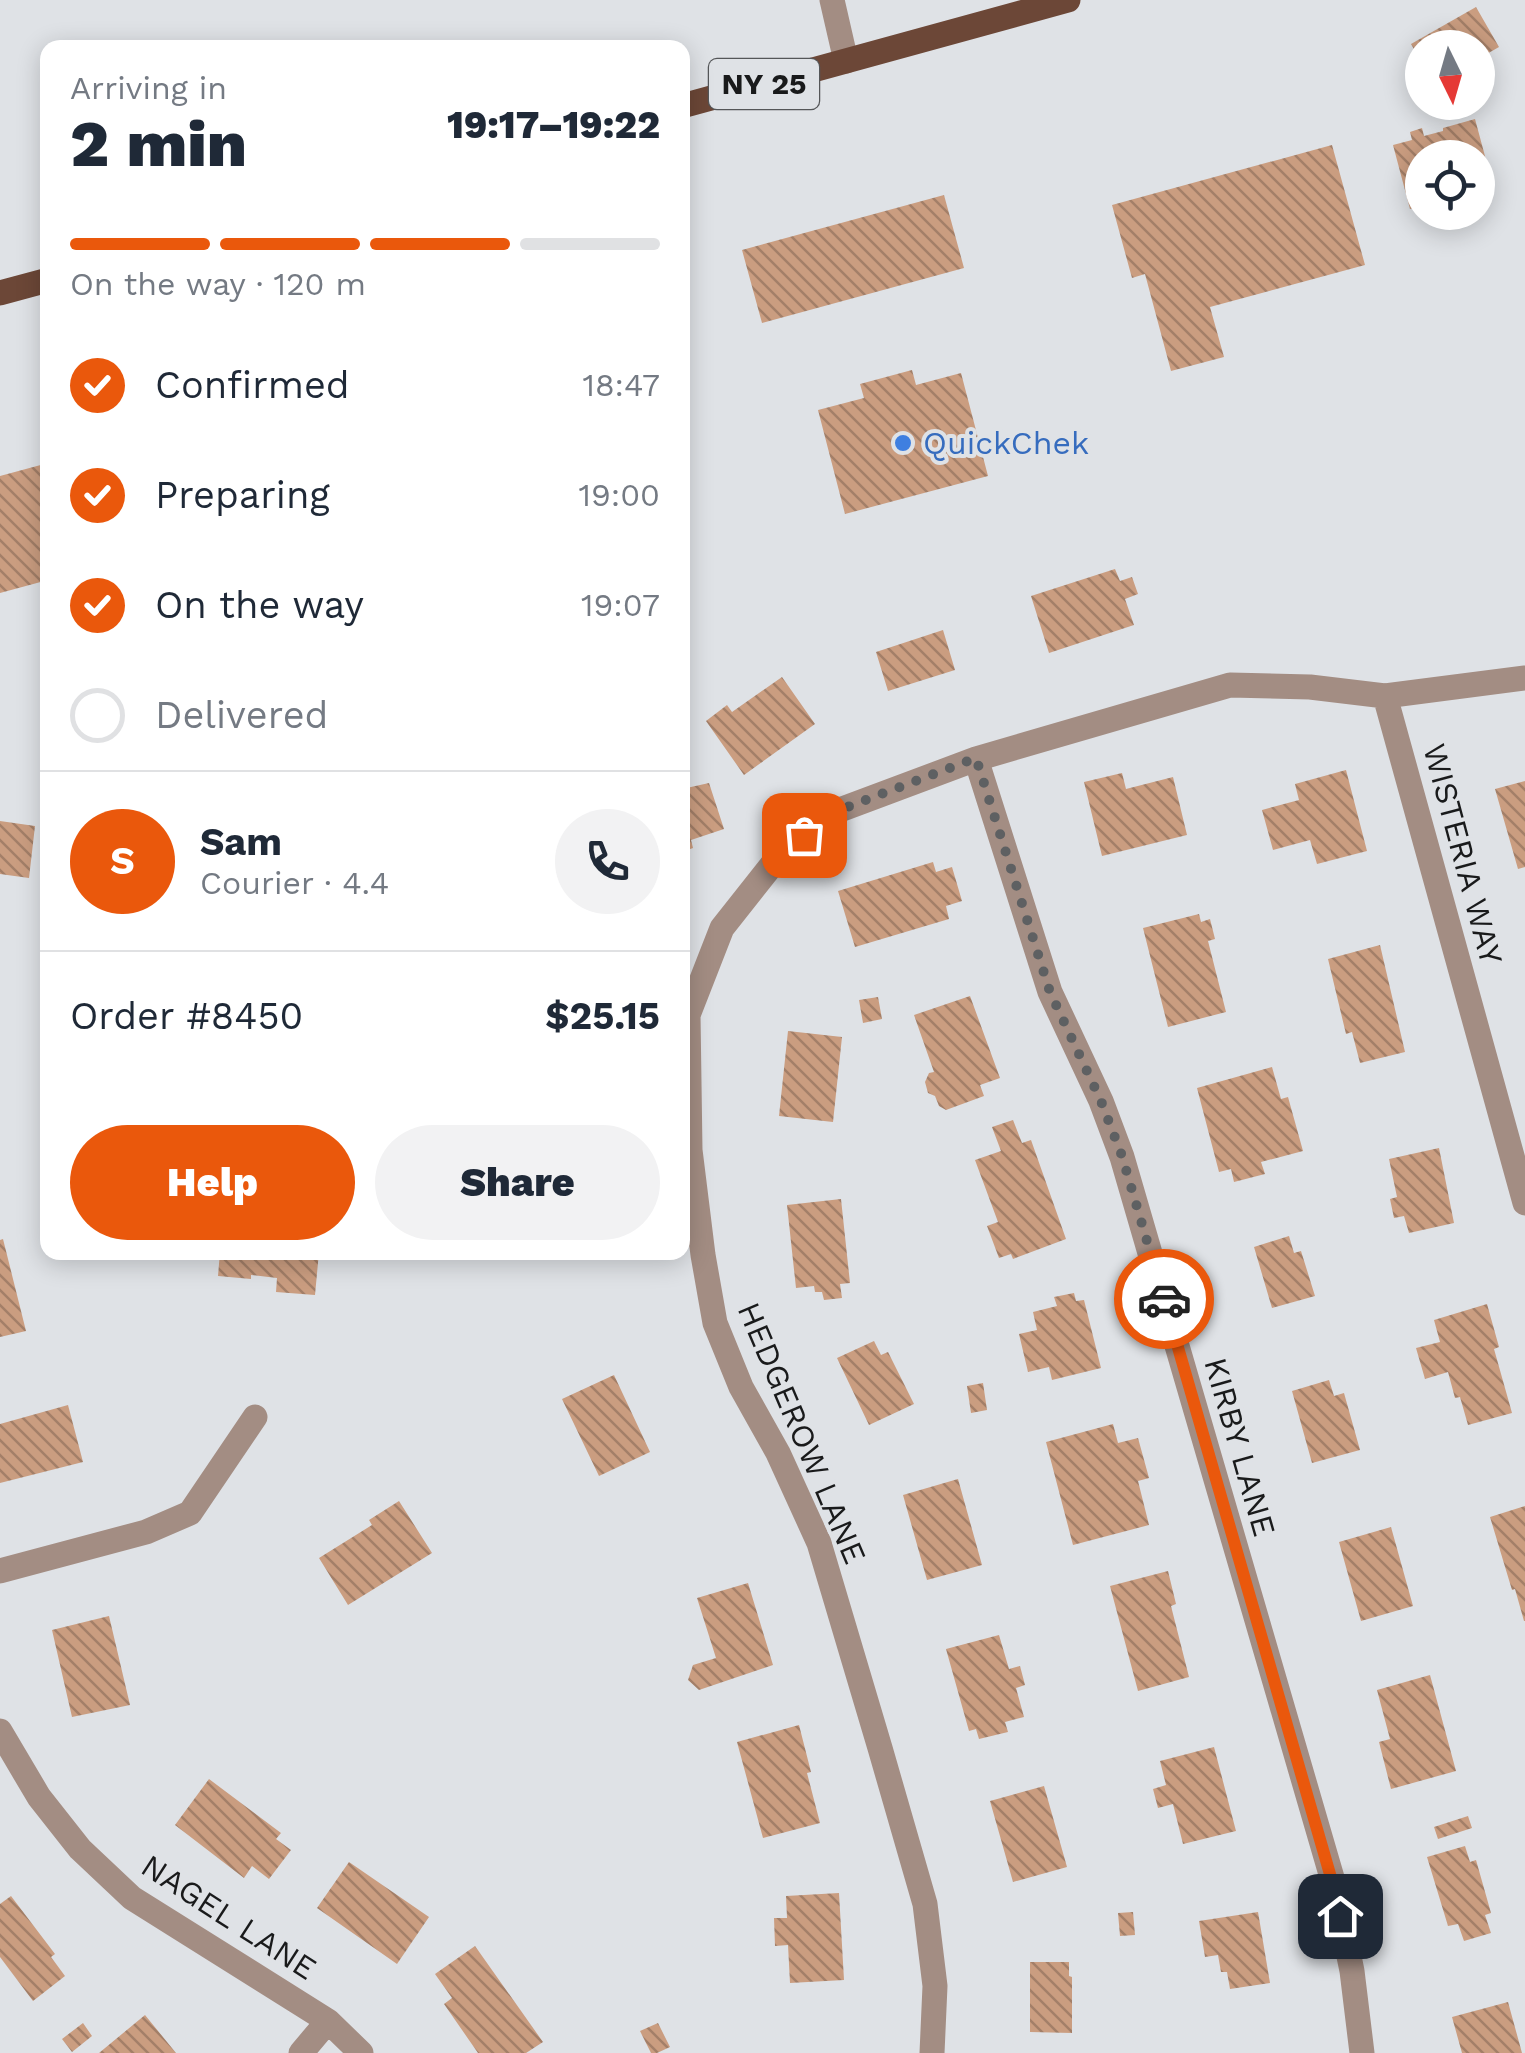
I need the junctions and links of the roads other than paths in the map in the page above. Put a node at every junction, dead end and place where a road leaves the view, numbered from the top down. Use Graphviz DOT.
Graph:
graph roads {
  1 [pos="832,0"];
  2 [pos="1068,0"];
  3 [pos="846,61"];
  4 [pos="690,104"];
  5 [pos="40,282"];
  6 [pos="0,293"];
  7 [pos="1525,678"];
  8 [pos="1386,696"];
  9 [pos="976,758"];
  10 [pos="690,1002"];
  11 [pos="690,1150"];
  12 [pos="1525,1203"];
  13 [pos="255,1417"];
  14 [pos="0,1570"];
  15 [pos="0,1731"];
  16 [pos="328,2021"];
  17 [pos="301,2053"];
  18 [pos="361,2053"];
  19 [pos="932,2053"];
  20 [pos="1362,2053"];
  1 -- 3 [label="street"];
  2 -- 3 [label="main road, NY 25"];
  3 -- 4 [label="main road, NY 25"];
  5 -- 6 [label="main road"];
  7 -- 8 [label="street, HEDGEROW LANE"];
  8 -- 9 [label="street, HEDGEROW LANE"];
  8 -- 12 [label="street, WISTERIA WAY"];
  9 -- 10 [label="street, HEDGEROW LANE"];
  9 -- 20 [label="street, KIRBY LANE"];
  11 -- 19 [label="street, HEDGEROW LANE"];
  13 -- 14 [label="street"];
  15 -- 16 [label="street, NAGEL LANE"];
  16 -- 17 [label="street"];
  16 -- 18 [label="street, NAGEL LANE"];
}
